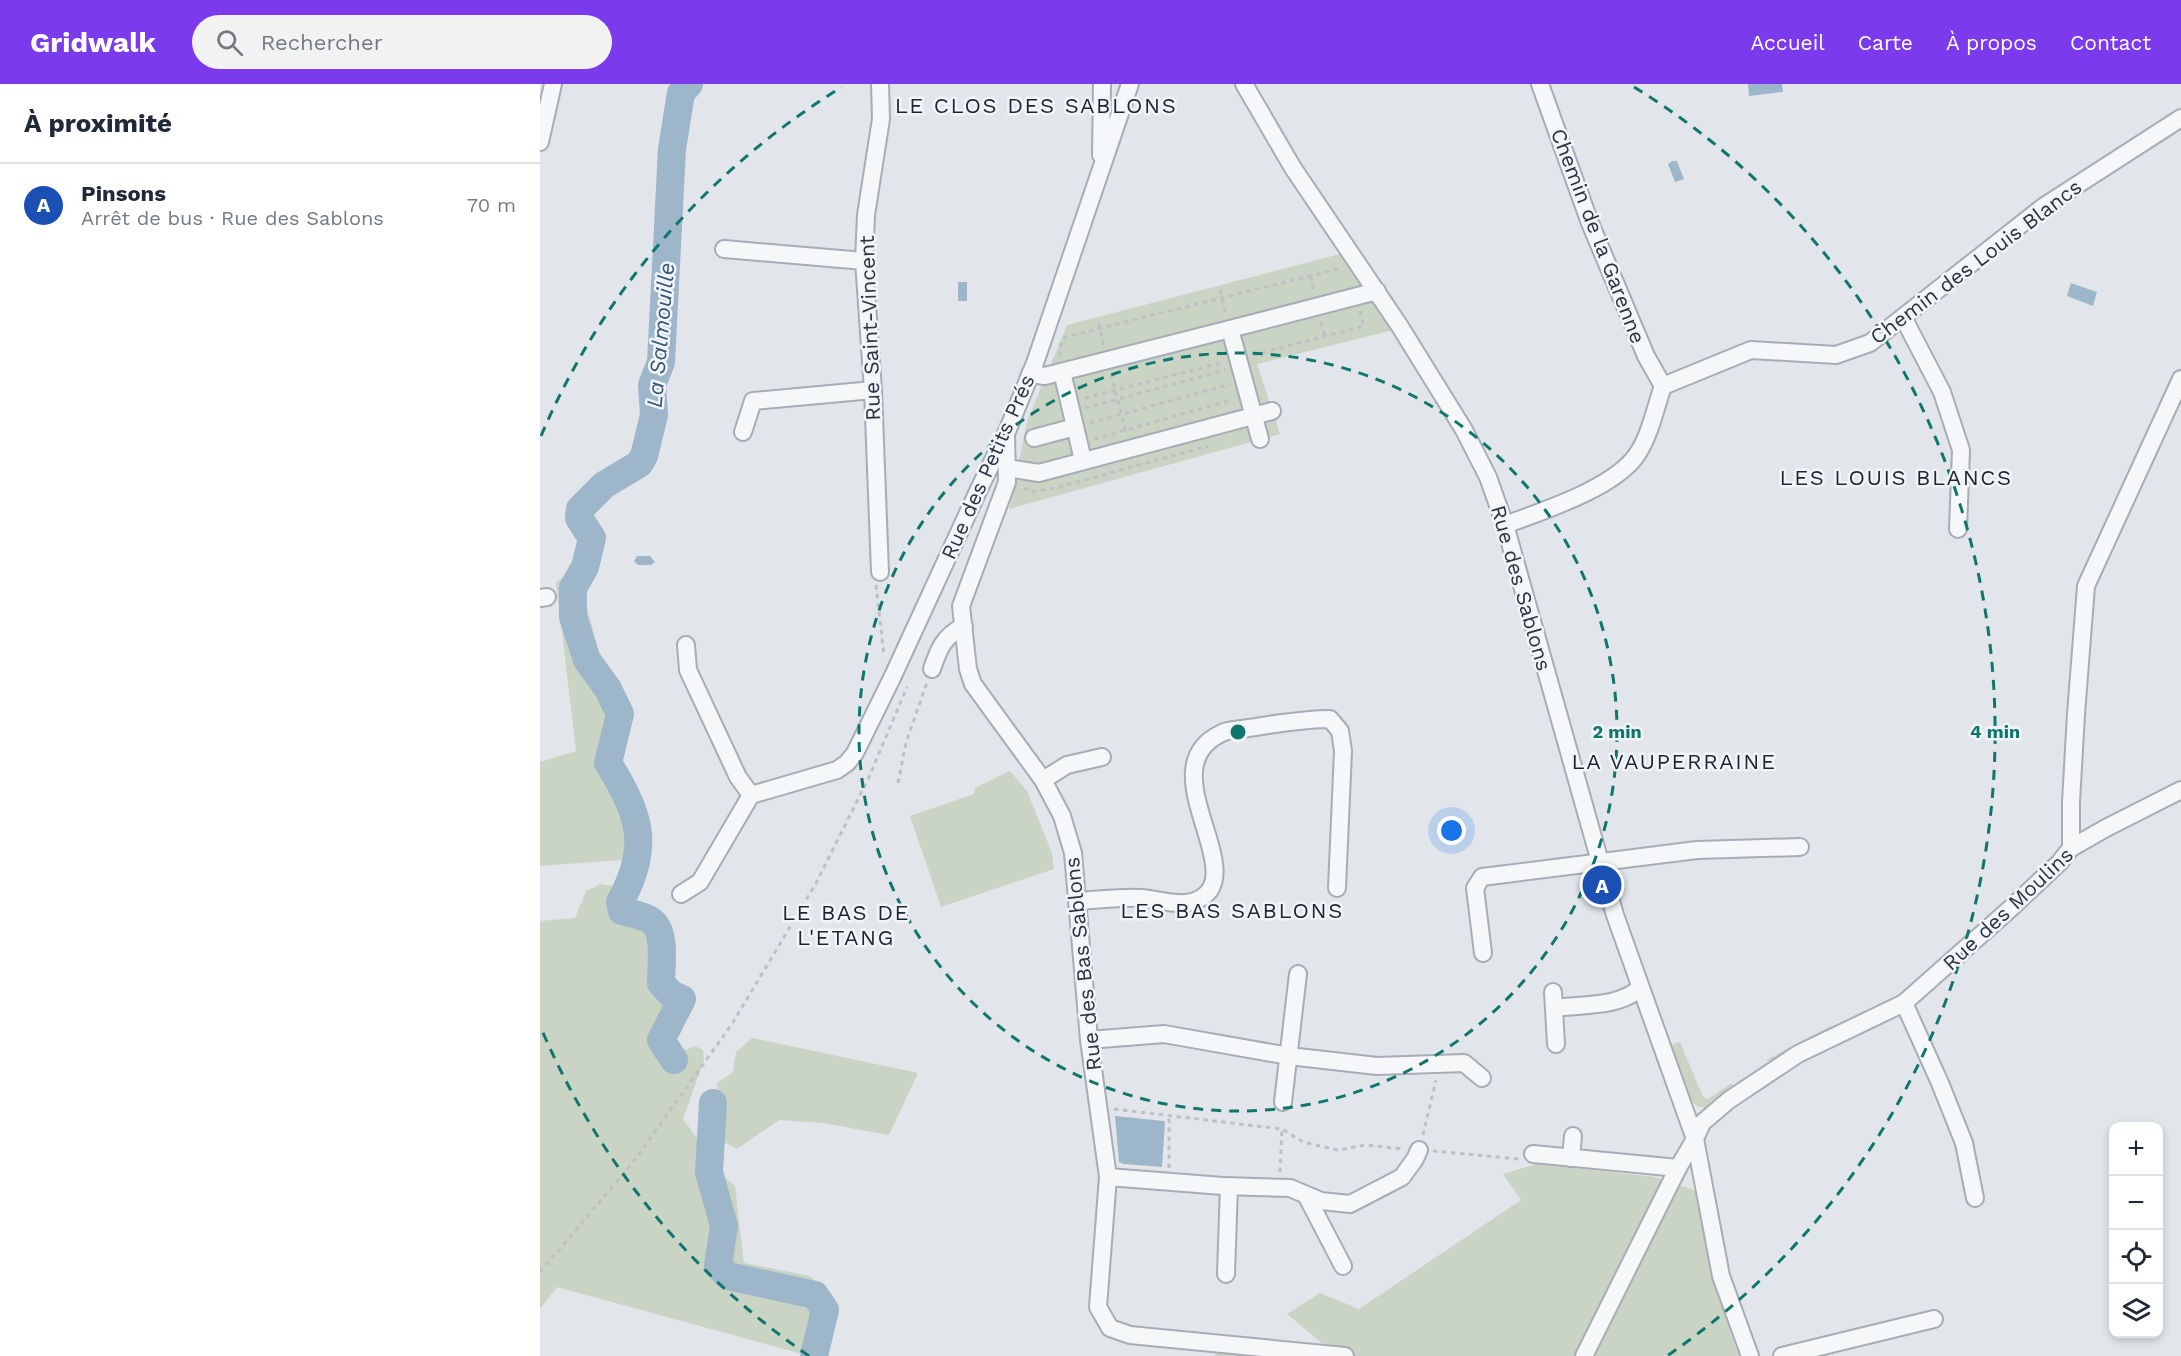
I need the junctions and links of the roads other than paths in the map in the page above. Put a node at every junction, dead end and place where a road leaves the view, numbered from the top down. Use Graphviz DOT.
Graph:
graph roads {
  1 [pos="553,84"];
  2 [pos="880,84"];
  3 [pos="1102,84"];
  4 [pos="1130,84"];
  5 [pos="1244,84"];
  6 [pos="1540,84"];
  7 [pos="2181,118"];
  8 [pos="540,142"];
  9 [pos="1100,169"];
  10 [pos="724,249"];
  11 [pos="864,261"];
  12 [pos="1377,291"];
  13 [pos="1903,317"];
  14 [pos="1230,329"];
  15 [pos="1062,372"];
  16 [pos="1030,374"];
  17 [pos="2181,379"];
  18 [pos="1663,386"];
  19 [pos="873,390"];
  20 [pos="1272,411"];
  21 [pos="1254,416"];
  22 [pos="1075,427"];
  23 [pos="743,432"];
  24 [pos="1006,434"];
  25 [pos="1034,438"];
  26 [pos="1260,439"];
  27 [pos="1083,460"];
  28 [pos="1007,468"];
  29 [pos="1505,525"];
  30 [pos="1958,529"];
  31 [pos="880,572"];
  32 [pos="964,626"];
  33 [pos="686,645"];
  34 [pos="932,669"];
  35 [pos="1102,757"];
  36 [pos="1043,780"];
  37 [pos="2181,790"];
  38 [pos="751,795"];
  39 [pos="1800,847"];
  40 [pos="2071,849"];
  41 [pos="1599,861"];
  42 [pos="1337,888"];
  43 [pos="681,894"];
  44 [pos="1077,901"];
  45 [pos="1483,953"];
  46 [pos="1298,974"];
  47 [pos="1640,988"];
  48 [pos="1904,1003"];
  49 [pos="1089,1040"];
  50 [pos="1556,1044"];
  51 [pos="1289,1056"];
  52 [pos="1482,1078"];
  53 [pos="1283,1102"];
  54 [pos="1573,1136"];
  55 [pos="1695,1139"];
  56 [pos="1419,1150"];
  57 [pos="1533,1154"];
  58 [pos="1571,1158"];
  59 [pos="1678,1168"];
  60 [pos="1108,1177"];
  61 [pos="1229,1186"];
  62 [pos="1306,1195"];
  63 [pos="1975,1198"];
  64 [pos="1343,1266"];
  65 [pos="1226,1274"];
  66 [pos="1934,1319"];
  67 [pos="1345,1356"];
  68 [pos="1584,1356"];
  69 [pos="1750,1356"];
  70 [pos="1782,1356"];
  1 -- 8 [label="street"];
  2 -- 11 [label="street, Rue Saint-Vincent"];
  3 -- 9 [label="street, Rue des Petits Prés"];
  4 -- 9 [label="street, Rue des Petits Prés"];
  5 -- 12 [label="street, Rue des Sablons"];
  6 -- 18 [label="street, Chemin de la Garenne"];
  7 -- 13 [label="street, Chemin des Louis Blancs"];
  9 -- 16 [label="street, Rue des Petits Prés"];
  10 -- 11 [label="street"];
  11 -- 19 [label="street, Rue Saint-Vincent"];
  12 -- 14 [label="street"];
  12 -- 29 [label="street, Rue des Sablons"];
  13 -- 18 [label="street, Chemin des Louis Blancs"];
  13 -- 30 [label="street"];
  14 -- 15 [label="street"];
  14 -- 21 [label="street"];
  15 -- 16 [label="street"];
  15 -- 22 [label="street"];
  16 -- 24 [label="street, Rue des Petits Prés"];
  17 -- 40 [label="street"];
  18 -- 29 [label="street"];
  19 -- 23 [label="street"];
  19 -- 31 [label="street, Rue Saint-Vincent"];
  20 -- 21 [label="street"];
  21 -- 26 [label="street"];
  21 -- 27 [label="street"];
  22 -- 25 [label="street"];
  22 -- 27 [label="street"];
  24 -- 28 [label="street, Rue des Bas Sablons"];
  24 -- 38 [label="street, Rue des Petits Prés"];
  27 -- 28 [label="street"];
  28 -- 32 [label="street, Rue des Bas Sablons"];
  29 -- 41 [label="street, Rue des Sablons"];
  32 -- 34 [label="street"];
  32 -- 36 [label="street, Rue des Bas Sablons"];
  33 -- 38 [label="street"];
  35 -- 36 [label="street"];
  36 -- 44 [label="street, Rue des Bas Sablons"];
  37 -- 40 [label="street, Rue des Moulins"];
  38 -- 43 [label="street"];
  39 -- 41 [label="street"];
  40 -- 48 [label="street, Rue des Moulins"];
  41 -- 45 [label="street"];
  41 -- 47 [label="street, Rue des Sablons"];
  42 -- 44 [label="street"];
  44 -- 49 [label="street, Rue des Bas Sablons"];
  46 -- 51 [label="street"];
  47 -- 50 [label="street"];
  47 -- 55 [label="street, Rue des Sablons"];
  48 -- 55 [label="street, Rue des Moulins"];
  48 -- 63 [label="street"];
  49 -- 51 [label="street"];
  49 -- 60 [label="street, Rue des Bas Sablons"];
  51 -- 52 [label="street"];
  51 -- 53 [label="street"];
  54 -- 58 [label="street"];
  55 -- 59 [label="street"];
  55 -- 69 [label="street, Rue des Sablons"];
  56 -- 62 [label="street"];
  57 -- 58 [label="street"];
  58 -- 59 [label="street"];
  59 -- 68 [label="street"];
  60 -- 61 [label="street"];
  60 -- 67 [label="street, Rue des Bas Sablons"];
  61 -- 62 [label="street"];
  61 -- 65 [label="street"];
  62 -- 64 [label="street"];
  66 -- 70 [label="street"];
}
